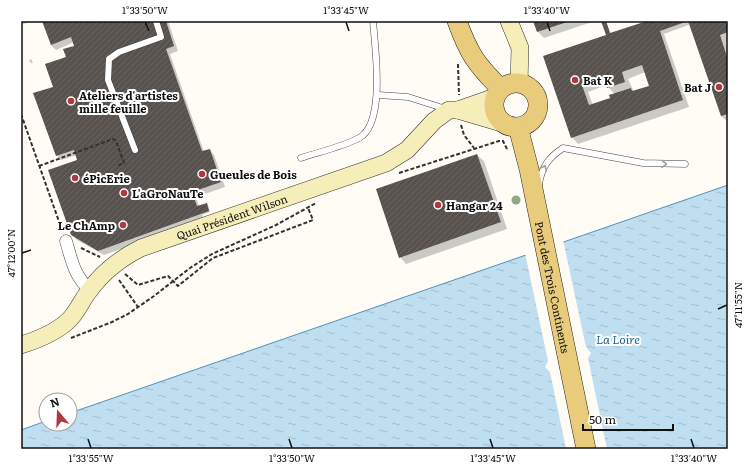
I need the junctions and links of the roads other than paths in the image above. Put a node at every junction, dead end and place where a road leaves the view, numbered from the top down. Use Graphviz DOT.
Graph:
graph roads {
  1 [pos="156,21"];
  2 [pos="373,21"];
  3 [pos="457,21"];
  4 [pos="509,21"];
  5 [pos="519,83"];
  6 [pos="497,93"];
  7 [pos="378,95"];
  8 [pos="456,110"];
  9 [pos="510,125"];
  10 [pos="135,150"];
  11 [pos="301,158"];
  12 [pos="685,164"];
  13 [pos="536,206"];
  14 [pos="66,241"];
  15 [pos="90,289"];
  16 [pos="21,345"];
  17 [pos="586,449"];
  1 -- 10 [label="lane"];
  2 -- 7 [label="lane"];
  3 -- 6 [label="main road"];
  4 -- 5 [label="main road"];
  5 -- 6 [label="main road"];
  5 -- 9 [label="main road"];
  6 -- 8 [label="main road, Quai Président Wilson"];
  6 -- 9 [label="main road"];
  7 -- 8 [label="lane"];
  7 -- 11 [label="lane"];
  8 -- 9 [label="main road"];
  8 -- 15 [label="main road, Quai Président Wilson"];
  9 -- 13 [label="main road, Pont des Trois Continents"];
  13 -- 12 [label="lane, one-way"];
  13 -- 17 [label="main road, Pont des Trois Continents"];
  14 -- 15 [label="street"];
  15 -- 16 [label="main road, Quai Président Wilson"];
}
